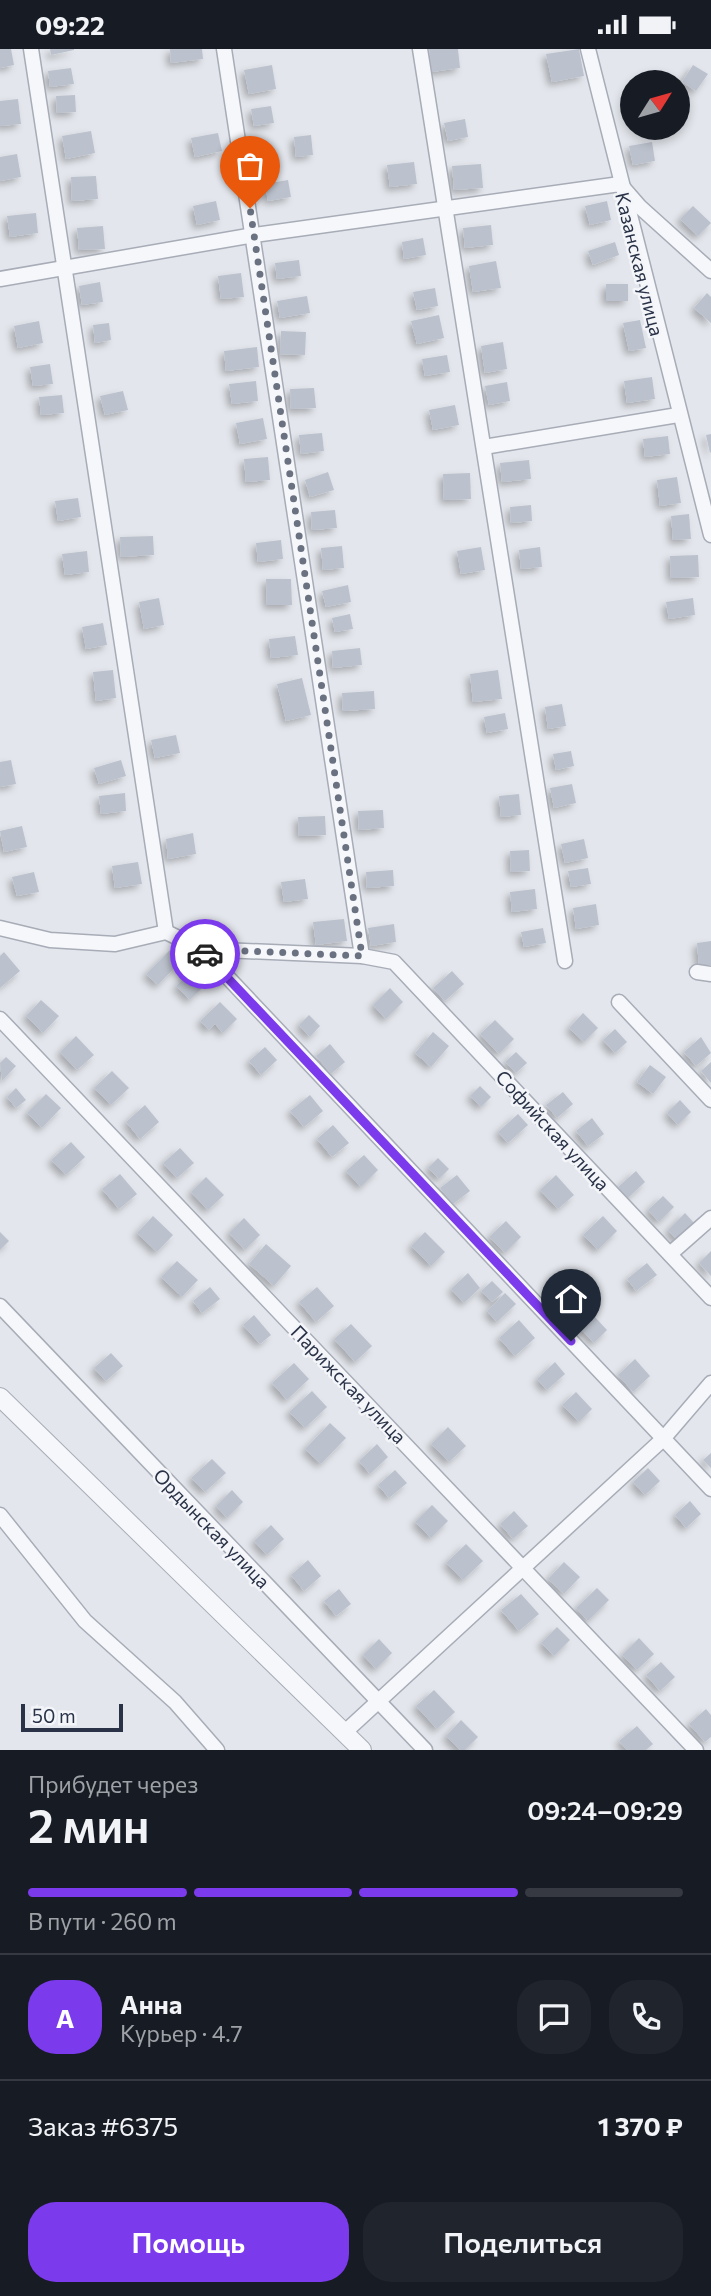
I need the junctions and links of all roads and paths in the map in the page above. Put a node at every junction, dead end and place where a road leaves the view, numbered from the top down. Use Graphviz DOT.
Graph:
graph roads {
  1 [pos="30,49"];
  2 [pos="224,49"];
  3 [pos="420,49"];
  4 [pos="588,49"];
  5 [pos="620,184"];
  6 [pos="446,208"];
  7 [pos="254,235"];
  8 [pos="64,267"];
  9 [pos="711,271"];
  10 [pos="0,279"];
  11 [pos="678,415"];
  12 [pos="484,447"];
  13 [pos="696,479"];
  14 [pos="711,493"];
  15 [pos="711,535"];
  16 [pos="1,924"];
  17 [pos="166,932"];
  18 [pos="201,949"];
  19 [pos="362,956"];
  20 [pos="565,961"];
  21 [pos="619,1002"];
  22 [pos="0,1019"];
  23 [pos="711,1100"];
  24 [pos="711,1218"];
  25 [pos="670,1254"];
  26 [pos="711,1298"];
  27 [pos="0,1306"];
  28 [pos="711,1383"];
  29 [pos="0,1397"];
  30 [pos="663,1439"];
  31 [pos="711,1489"];
  32 [pos="0,1515"];
  33 [pos="524,1567"];
  34 [pos="378,1702"];
  35 [pos="345,1732"];
  36 [pos="217,1750"];
  37 [pos="362,1750"];
  38 [pos="425,1750"];
  39 [pos="696,1750"];
  1 -- 8 [label="street"];
  2 -- 7 [label="street"];
  3 -- 6 [label="street"];
  4 -- 5 [label="street, Казанская улица"];
  5 -- 6 [label="street"];
  5 -- 9 [label="street"];
  5 -- 11 [label="street, Казанская улица"];
  6 -- 7 [label="street"];
  6 -- 12 [label="street"];
  7 -- 8 [label="street"];
  7 -- 19 [label="street"];
  8 -- 10 [label="street"];
  8 -- 17 [label="street"];
  11 -- 12 [label="street"];
  11 -- 13 [label="street, Казанская улица"];
  12 -- 20 [label="street"];
  13 -- 14 [label="street"];
  13 -- 15 [label="street, Казанская улица"];
  16 -- 17 [label="street"];
  17 -- 18 [label="street"];
  18 -- 19 [label="street"];
  18 -- 30 [label="street"];
  19 -- 25 [label="street, Софийская улица"];
  21 -- 23 [label="street"];
  22 -- 33 [label="street, Парижская улица"];
  24 -- 25 [label="street"];
  25 -- 26 [label="street, Софийская улица"];
  27 -- 34 [label="street, Ордынская улица"];
  28 -- 30 [label="street"];
  29 -- 35 [label="street"];
  30 -- 31 [label="street"];
  30 -- 33 [label="street"];
  32 -- 36 [label="street"];
  33 -- 34 [label="street"];
  33 -- 39 [label="street, Парижская улица"];
  34 -- 35 [label="street"];
  34 -- 38 [label="street, Ордынская улица"];
  35 -- 37 [label="street"];
}
